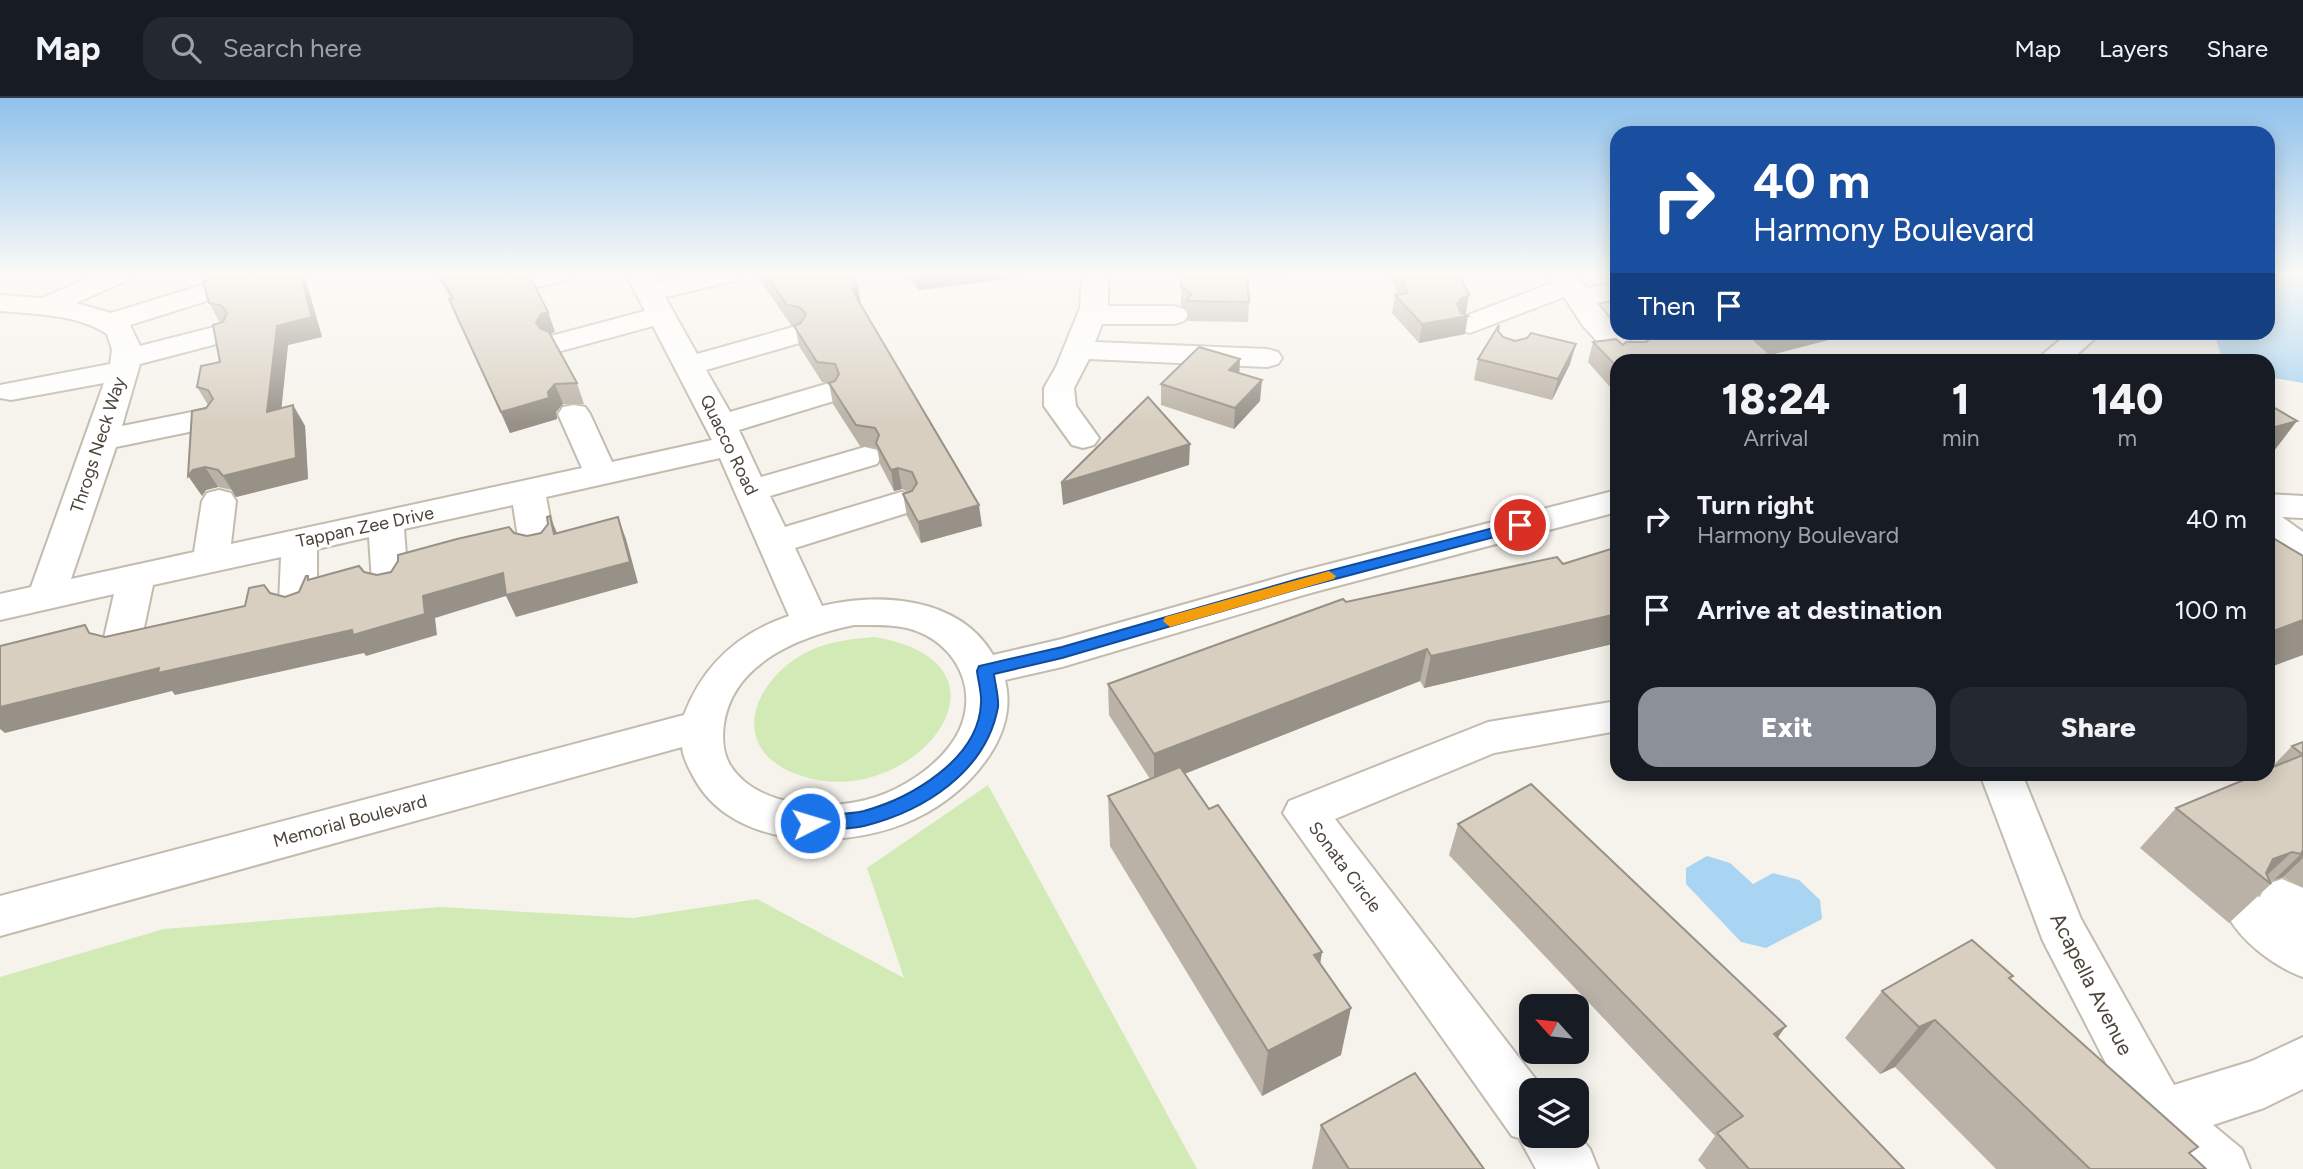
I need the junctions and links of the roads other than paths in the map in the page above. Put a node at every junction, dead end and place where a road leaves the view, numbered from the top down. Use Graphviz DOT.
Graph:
graph roads {
  1 [pos="110,324"];
  2 [pos="594,324"];
  3 [pos="666,324"];
  4 [pos="1088,324"];
  5 [pos="1529,324"];
  6 [pos="1597,324"];
  7 [pos="1525,327"];
  8 [pos="222,334"];
  9 [pos="793,336"];
  10 [pos="1610,338"];
  11 [pos="1612,340"];
  12 [pos="2078,340"];
  13 [pos="561,342"];
  14 [pos="1625,354"];
  15 [pos="2061,354"];
  16 [pos="1075,358"];
  17 [pos="1267,358"];
  18 [pos="125,365"];
  19 [pos="689,365"];
  20 [pos="11,391"];
  21 [pos="826,393"];
  22 [pos="574,414"];
  23 [pos="207,419"];
  24 [pos="726,435"];
  25 [pos="1083,438"];
  26 [pos="102,440"];
  27 [pos="865,457"];
  28 [pos="602,475"];
  29 [pos="528,491"];
  30 [pos="751,491"];
  31 [pos="219,501"];
  32 [pos="901,503"];
  33 [pos="1610,503"];
  34 [pos="2275,505"];
  35 [pos="2303,507"];
  36 [pos="386,522"];
  37 [pos="2275,528"];
  38 [pos="299,542"];
  39 [pos="774,542"];
  40 [pos="537,544"];
  41 [pos="2303,550"];
  42 [pos="211,561"];
  43 [pos="136,578"];
  44 [pos="390,582"];
  45 [pos="46,598"];
  46 [pos="298,603"];
  47 [pos="0,607"];
  48 [pos="810,621"];
  49 [pos="122,642"];
  50 [pos="985,671"];
  51 [pos="1610,717"];
  52 [pos="701,726"];
  53 [pos="2004,781"];
  54 [pos="2279,909"];
  55 [pos="0,916"];
  56 [pos="2303,956"];
  57 [pos="2303,1061"];
  58 [pos="1519,1101"];
  59 [pos="2161,1115"];
  60 [pos="1554,1148"];
  61 [pos="1570,1169"];
  62 [pos="2222,1169"];
  1 -- 18 [label="street, Throgs Neck Way"];
  2 -- 13 [label="street"];
  3 -- 19 [label="street, Quacco Road"];
  4 -- 16 [label="street"];
  5 -- 7 [label="street"];
  6 -- 10 [label="street"];
  8 -- 18 [label="street"];
  9 -- 19 [label="street"];
  11 -- 14 [label="street"];
  12 -- 15 [label="street"];
  16 -- 17 [label="street"];
  16 -- 25 [label="street"];
  18 -- 20 [label="street"];
  18 -- 26 [label="street, Throgs Neck Way"];
  19 -- 24 [label="street, Quacco Road"];
  21 -- 24 [label="street, Tappan Zee Drive"];
  22 -- 28 [label="street"];
  23 -- 26 [label="street"];
  24 -- 28 [label="street, Tappan Zee Drive"];
  24 -- 30 [label="street, Quacco Road"];
  26 -- 45 [label="street, Throgs Neck Way"];
  27 -- 30 [label="street"];
  28 -- 29 [label="street, Tappan Zee Drive"];
  29 -- 36 [label="street, Tappan Zee Drive"];
  29 -- 40 [label="street"];
  30 -- 39 [label="street, Quacco Road"];
  31 -- 42 [label="street"];
  32 -- 39 [label="street"];
  33 -- 50 [label="street"];
  34 -- 35 [label="street"];
  36 -- 38 [label="street, Tappan Zee Drive"];
  36 -- 44 [label="street"];
  37 -- 41 [label="street"];
  38 -- 42 [label="street, Tappan Zee Drive"];
  38 -- 46 [label="street"];
  39 -- 48 [label="street, Quacco Road"];
  42 -- 43 [label="street, Tappan Zee Drive"];
  43 -- 45 [label="street, Tappan Zee Drive"];
  43 -- 49 [label="street"];
  45 -- 47 [label="street, Tappan Zee Drive"];
  48 -- 50 [label="street"];
  48 -- 52 [label="street"];
  50 -- 52 [label="street"];
  51 -- 58 [label="street, Sonata Circle"];
  52 -- 55 [label="street, Memorial Boulevard"];
  53 -- 59 [label="street, Acapella Avenue"];
  54 -- 56 [label="street"];
  57 -- 59 [label="street"];
  59 -- 62 [label="street, Acapella Avenue"];
  60 -- 61 [label="street"];
}
